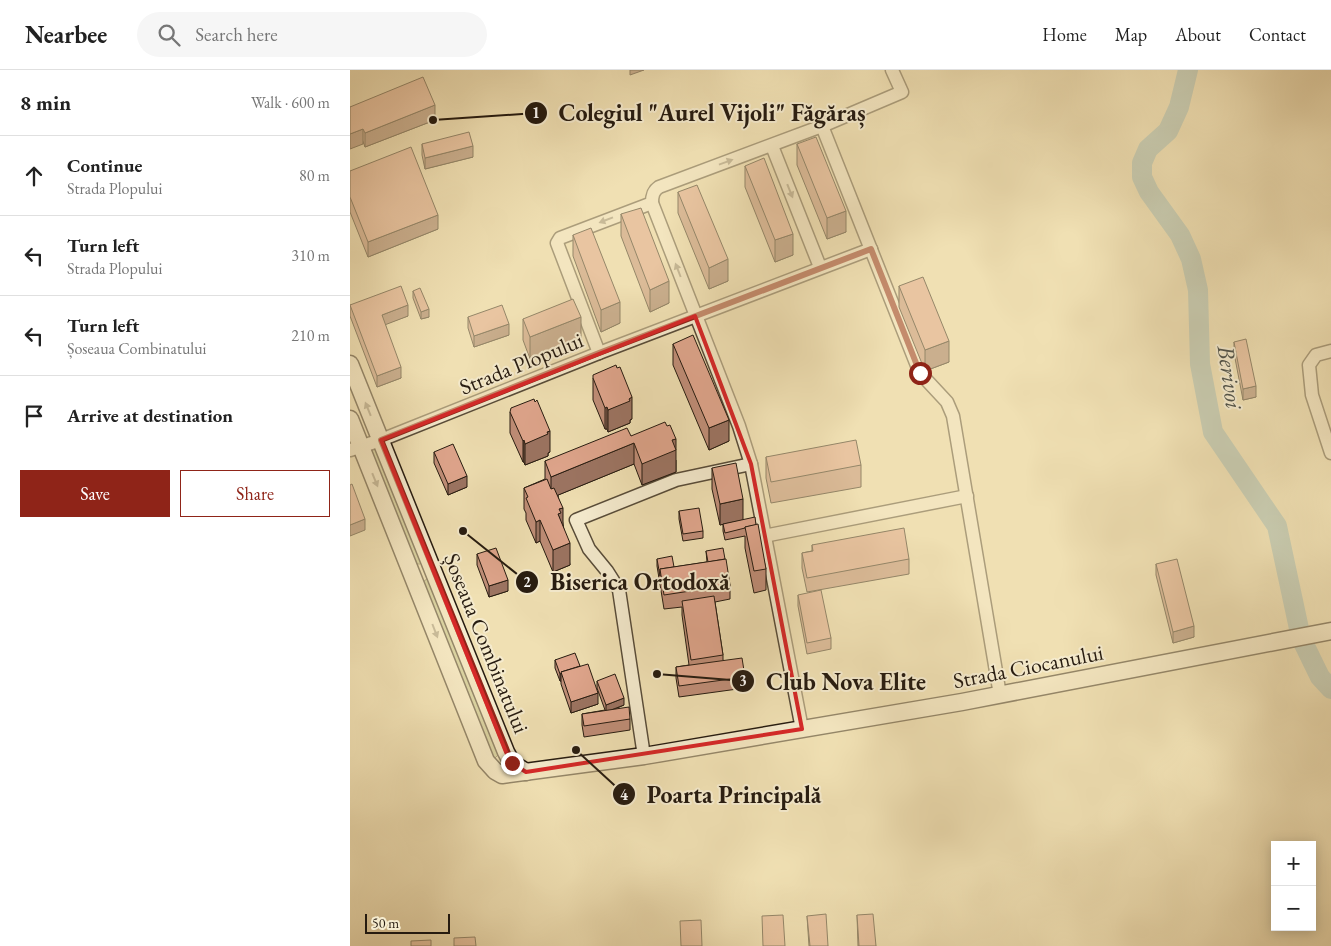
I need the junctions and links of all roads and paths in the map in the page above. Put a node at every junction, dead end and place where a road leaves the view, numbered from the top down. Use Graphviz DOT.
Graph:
graph roads {
  1 [pos="898,73"];
  2 [pos="822,126"];
  3 [pos="772,146"];
  4 [pos="652,203"];
  5 [pos="871,249"];
  6 [pos="820,268"];
  7 [pos="695,316"];
  8 [pos="1331,351"];
  9 [pos="599,353"];
  10 [pos="350,364"];
  11 [pos="350,419"];
  12 [pos="1328,433"];
  13 [pos="381,440"];
  14 [pos="355,448"];
  15 [pos="1331,453"];
  16 [pos="752,464"];
  17 [pos="967,496"];
  18 [pos="764,536"];
  19 [pos="434,570"];
  20 [pos="414,578"];
  21 [pos="1331,631"];
  22 [pos="1000,695"];
  23 [pos="802,729"];
  24 [pos="644,756"];
  25 [pos="526,772"];
  1 -- 2 [label="street"];
  2 -- 3 [label="street"];
  2 -- 5 [label="street"];
  4 -- 3 [label="street, one-way"];
  3 -- 6 [label="street, one-way"];
  7 -- 4 [label="street, one-way"];
  4 -- 9 [label="street, one-way"];
  5 -- 6 [label="street, Strada Plopului"];
  5 -- 17 [label="street"];
  6 -- 7 [label="street, Strada Plopului"];
  7 -- 9 [label="street, Strada Plopului"];
  7 -- 16 [label="street"];
  8 -- 12 [label="street"];
  9 -- 13 [label="street, Strada Plopului"];
  13 -- 10 [label="main road, Șoseaua Combinatului, one-way"];
  11 -- 14 [label="main road, Șoseaua Combinatului"];
  12 -- 15 [label="street"];
  13 -- 14 [label="street, Strada Plopului"];
  13 -- 19 [label="main road, Șoseaua Combinatului"];
  14 -- 20 [label="main road, Șoseaua Combinatului, one-way"];
  16 -- 18 [label="street"];
  16 -- 24 [label="street"];
  17 -- 18 [label="street"];
  17 -- 22 [label="street"];
  18 -- 23 [label="street"];
  19 -- 20 [label="main road"];
  19 -- 25 [label="main road, Șoseaua Combinatului"];
  20 -- 25 [label="main road, Șoseaua Combinatului, one-way"];
  21 -- 22 [label="main road, Strada Ciocanului"];
  22 -- 23 [label="main road, Strada Ciocanului"];
  23 -- 24 [label="main road, Strada Ciocanului"];
  24 -- 25 [label="main road, Strada Ciocanului"];
}
